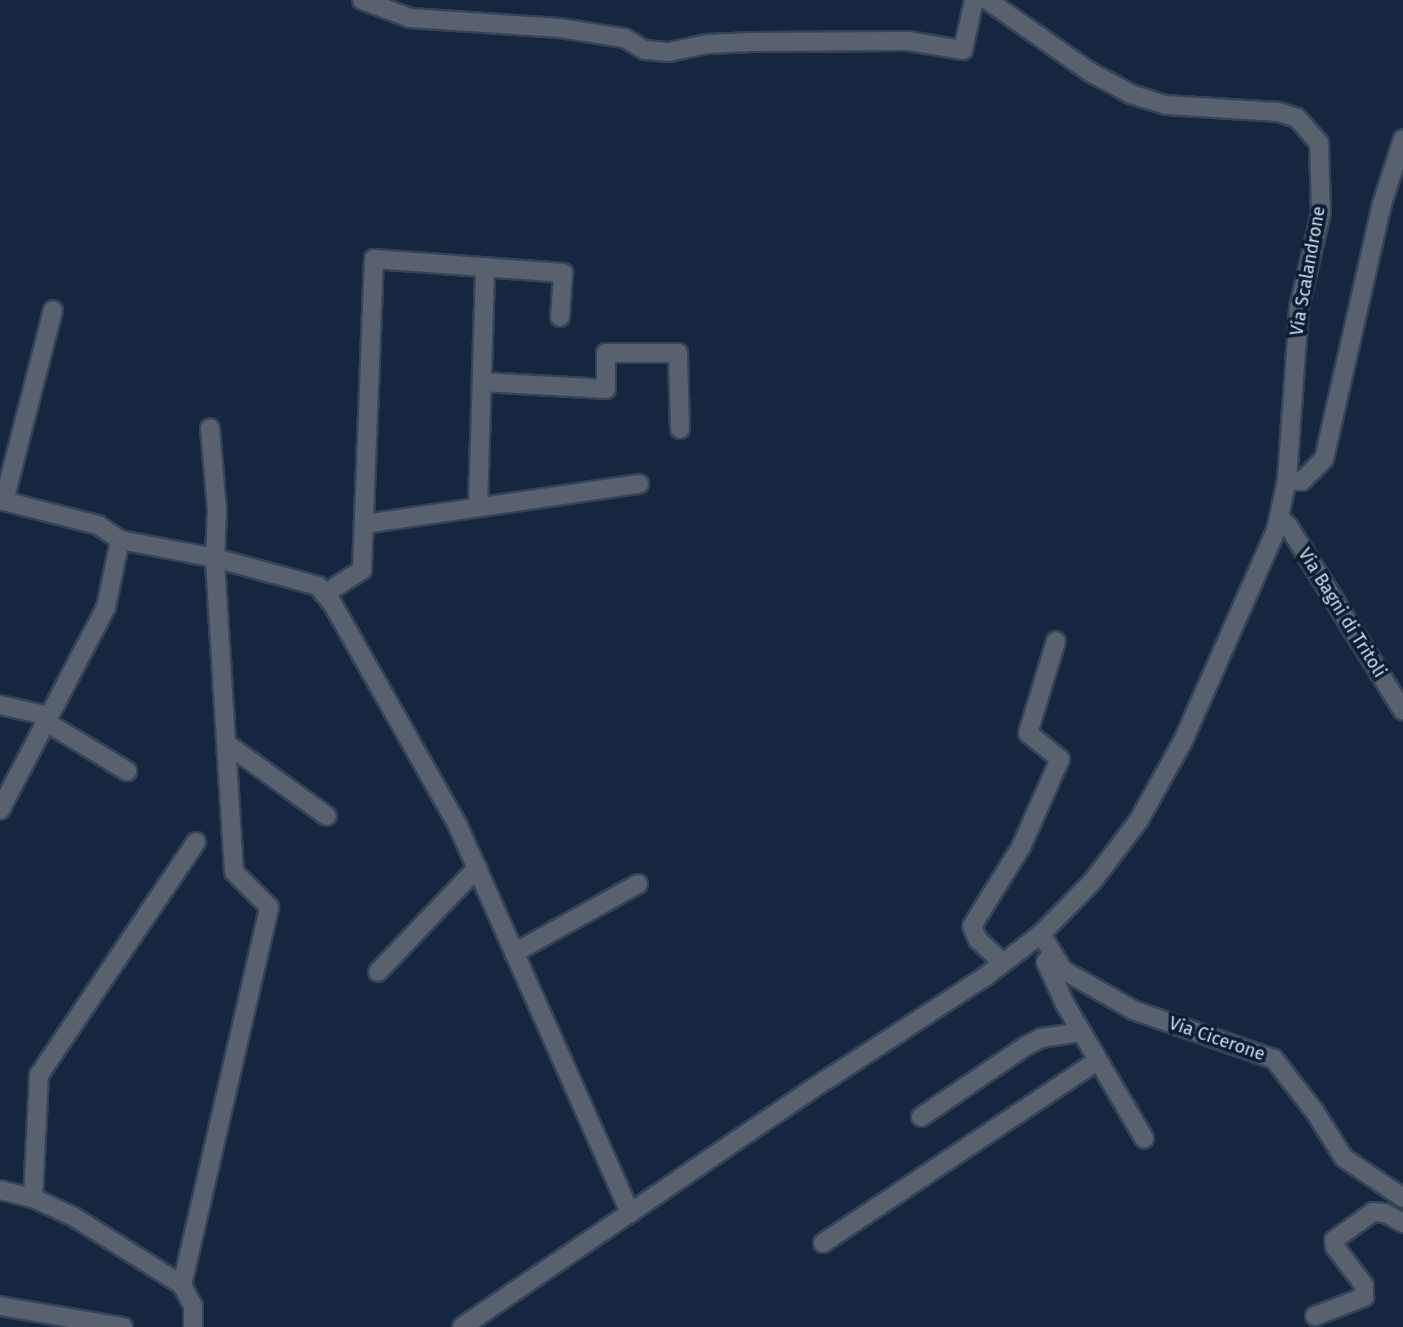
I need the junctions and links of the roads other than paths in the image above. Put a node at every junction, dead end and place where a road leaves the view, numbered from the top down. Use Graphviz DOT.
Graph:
graph roads {
  1 [pos="362,0"];
  2 [pos="974,0"];
  3 [pos="987,0"];
  4 [pos="1403,139"];
  5 [pos="485,267"];
  6 [pos="52,310"];
  7 [pos="560,317"];
  8 [pos="482,382"];
  9 [pos="210,428"];
  10 [pos="680,429"];
  11 [pos="1287,480"];
  12 [pos="639,484"];
  13 [pos="2,500"];
  14 [pos="478,507"];
  15 [pos="1279,517"];
  16 [pos="365,524"];
  17 [pos="120,540"];
  18 [pos="215,558"];
  19 [pos="324,594"];
  20 [pos="1056,641"];
  21 [pos="0,705"];
  22 [pos="1403,711"];
  23 [pos="46,722"];
  24 [pos="227,744"];
  25 [pos="127,771"];
  26 [pos="0,810"];
  27 [pos="327,816"];
  28 [pos="196,842"];
  29 [pos="477,868"];
  30 [pos="638,884"];
  31 [pos="1041,934"];
  32 [pos="1052,952"];
  33 [pos="514,953"];
  34 [pos="1003,963"];
  35 [pos="379,972"];
  36 [pos="1082,1032"];
  37 [pos="1098,1060"];
  38 [pos="921,1117"];
  39 [pos="1143,1138"];
  40 [pos="0,1190"];
  41 [pos="33,1198"];
  42 [pos="1403,1198"];
  43 [pos="629,1213"];
  44 [pos="1403,1223"];
  45 [pos="823,1243"];
  46 [pos="182,1284"];
  47 [pos="0,1306"];
  48 [pos="1315,1316"];
  49 [pos="123,1327"];
  50 [pos="193,1327"];
  51 [pos="462,1327"];
  1 -- 2 [label="street"];
  3 -- 11 [label="street, Via Scalandrone"];
  4 -- 11 [label="street"];
  5 -- 7 [label="street"];
  5 -- 8 [label="street"];
  5 -- 16 [label="street"];
  6 -- 13 [label="street"];
  8 -- 10 [label="street"];
  8 -- 14 [label="street"];
  9 -- 18 [label="street"];
  11 -- 15 [label="street, Via Scalandrone"];
  12 -- 14 [label="street"];
  13 -- 17 [label="street"];
  14 -- 16 [label="street"];
  15 -- 22 [label="street, Via Bagni di Tritoli"];
  15 -- 31 [label="street, Via Scalandrone"];
  16 -- 19 [label="street"];
  17 -- 18 [label="street"];
  17 -- 23 [label="street"];
  18 -- 19 [label="street"];
  18 -- 24 [label="street"];
  19 -- 29 [label="street"];
  20 -- 34 [label="street"];
  21 -- 23 [label="street"];
  23 -- 25 [label="street"];
  23 -- 26 [label="street"];
  24 -- 27 [label="street"];
  24 -- 46 [label="street"];
  28 -- 41 [label="street"];
  29 -- 33 [label="street"];
  29 -- 35 [label="street"];
  30 -- 33 [label="street"];
  31 -- 32 [label="street, Via Cicerone"];
  31 -- 34 [label="street, Via Scalandrone"];
  32 -- 36 [label="street"];
  32 -- 42 [label="street, Via Cicerone"];
  33 -- 43 [label="street"];
  34 -- 43 [label="street, Via Scalandrone"];
  36 -- 37 [label="street"];
  36 -- 38 [label="street"];
  37 -- 39 [label="street"];
  37 -- 45 [label="street"];
  40 -- 41 [label="street"];
  41 -- 46 [label="street"];
  43 -- 51 [label="street, Via Scalandrone"];
  44 -- 48 [label="street"];
  46 -- 50 [label="street"];
  47 -- 49 [label="street"];
}
